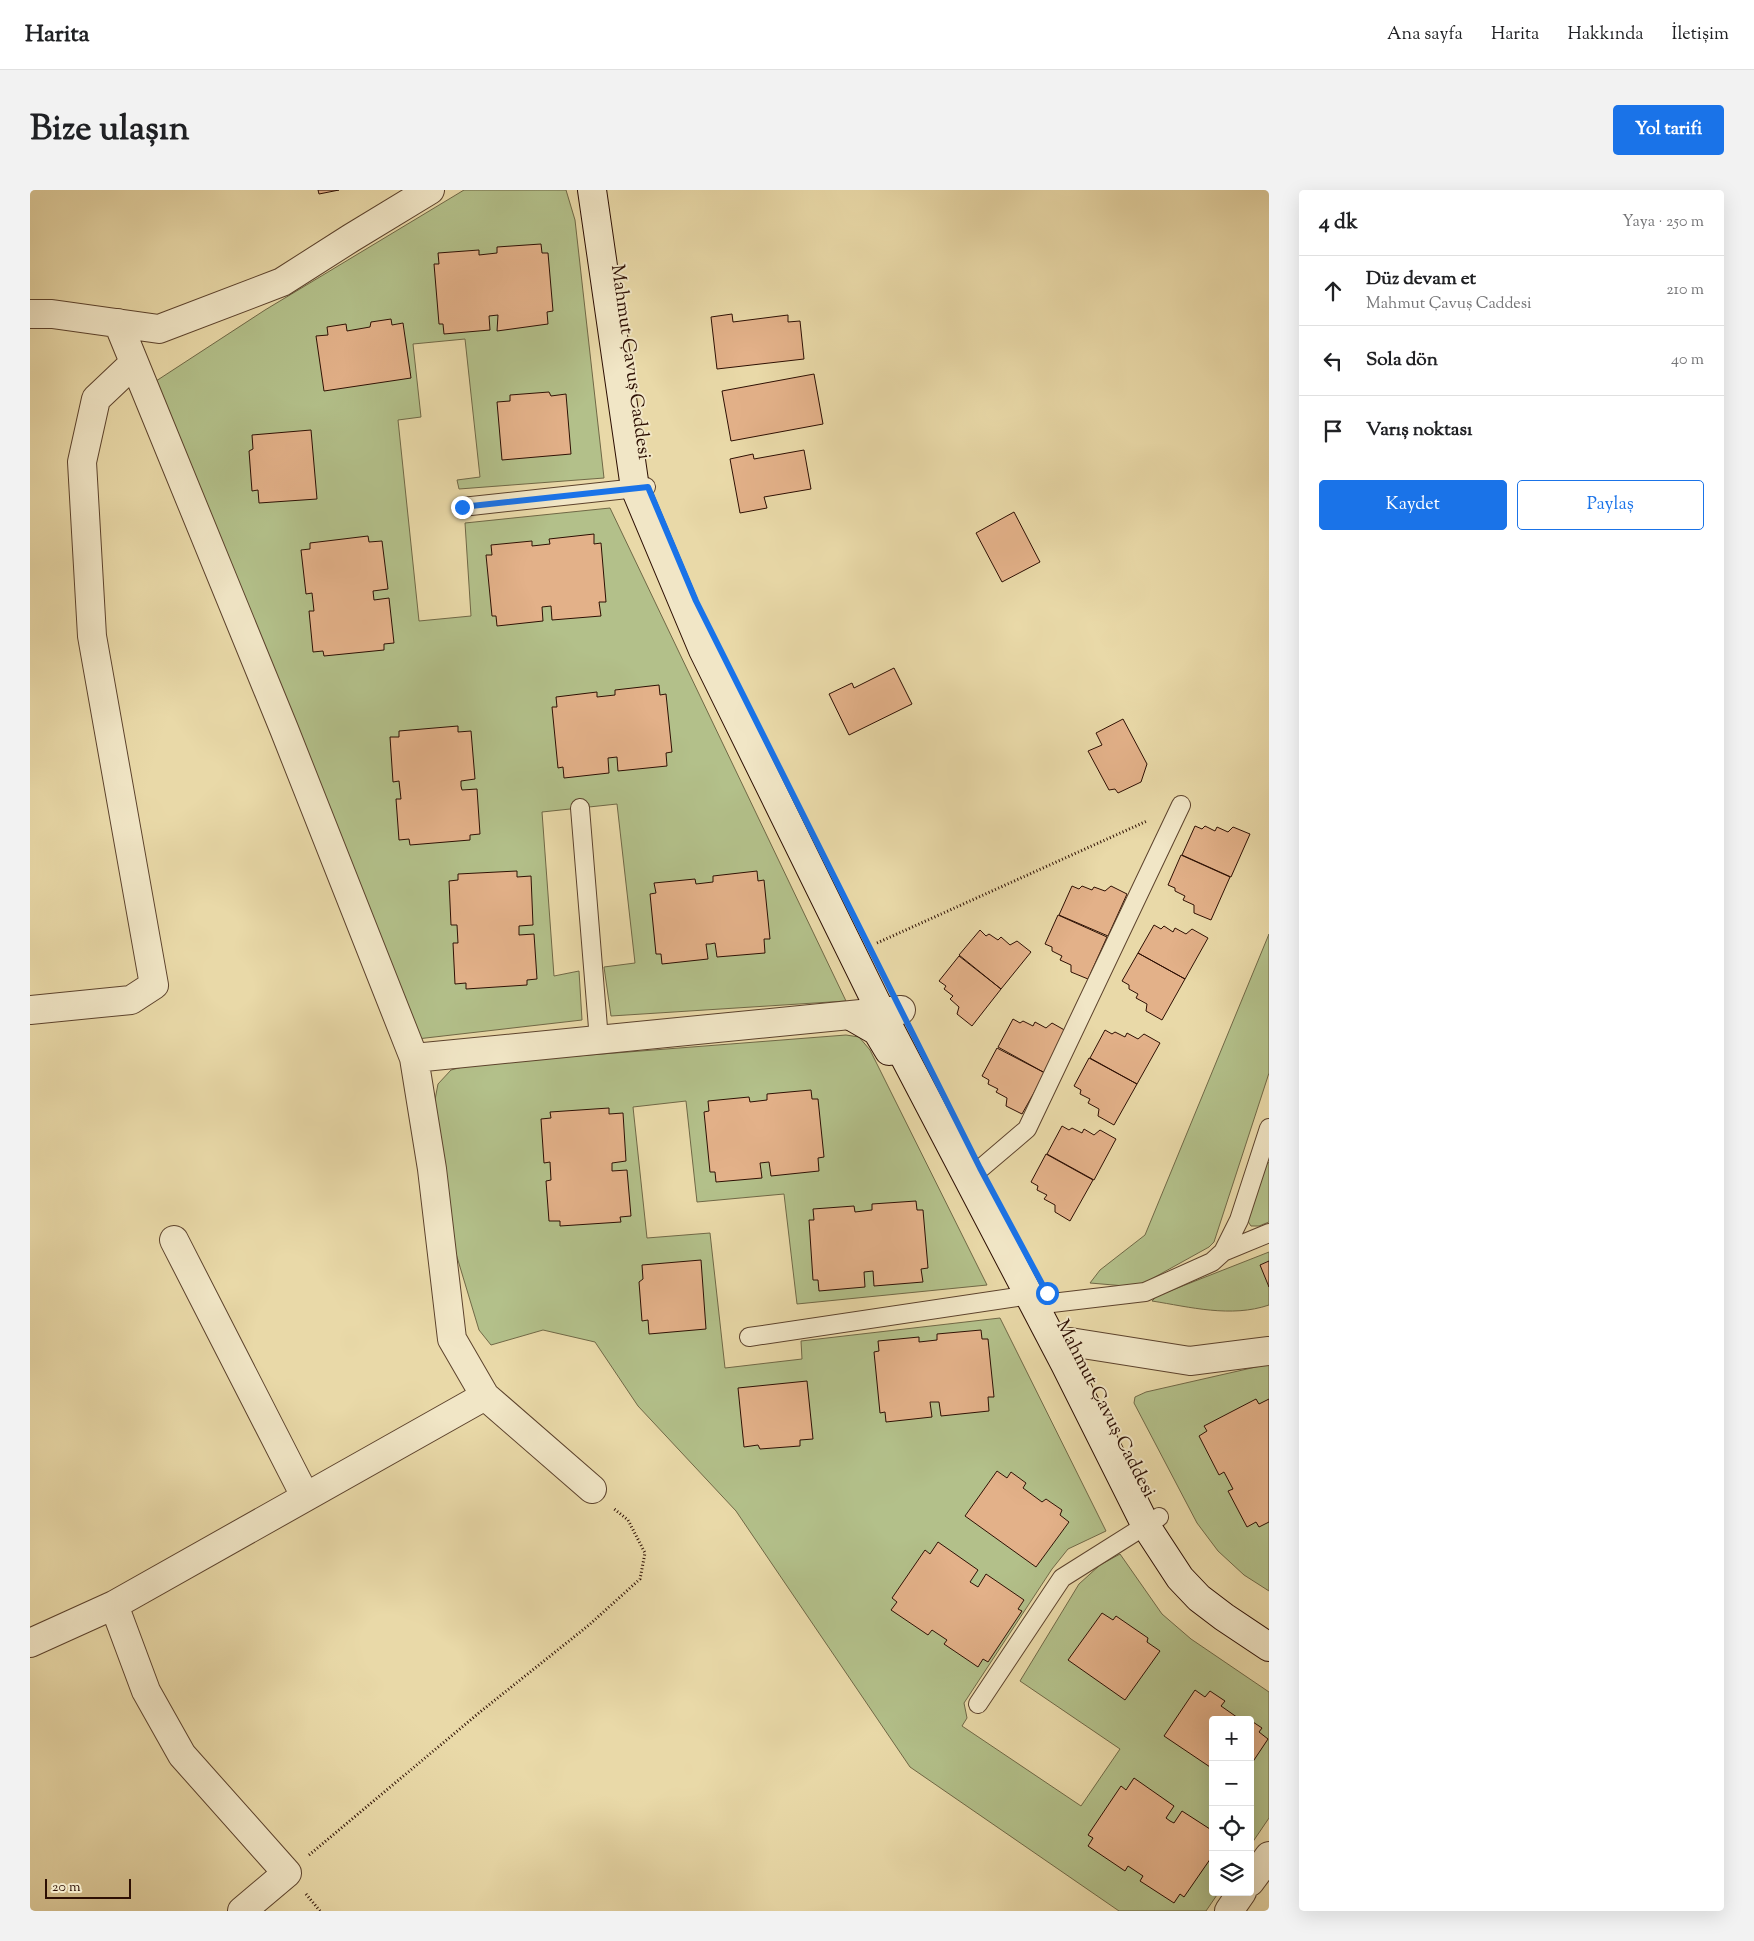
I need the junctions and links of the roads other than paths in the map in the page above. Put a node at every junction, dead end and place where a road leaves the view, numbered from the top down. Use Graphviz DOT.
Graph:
graph roads {
  1 [pos="430,190"];
  2 [pos="592,190"];
  3 [pos="607,190"];
  4 [pos="30,314"];
  5 [pos="118,323"];
  6 [pos="134,364"];
  7 [pos="641,487"];
  8 [pos="462,507"];
  9 [pos="1181,805"];
  10 [pos="580,808"];
  11 [pos="30,1010"];
  12 [pos="891,1011"];
  13 [pos="851,1016"];
  14 [pos="599,1040"];
  15 [pos="414,1058"];
  16 [pos="1269,1128"];
  17 [pos="1265,1151"];
  18 [pos="980,1168"];
  19 [pos="1269,1233"];
  20 [pos="174,1240"];
  21 [pos="1223,1252"];
  22 [pos="1035,1297"];
  23 [pos="749,1337"];
  24 [pos="1070,1342"];
  25 [pos="1269,1351"];
  26 [pos="485,1396"];
  27 [pos="592,1490"];
  28 [pos="305,1496"];
  29 [pos="1146,1526"];
  30 [pos="114,1605"];
  31 [pos="1269,1626"];
  32 [pos="30,1643"];
  33 [pos="1269,1646"];
  34 [pos="1269,1664"];
  35 [pos="978,1704"];
  36 [pos="1269,1856"];
  37 [pos="1254,1877"];
  38 [pos="1239,1896"];
  39 [pos="242,1911"];
  40 [pos="1229,1911"];
  1 -- 5 [label="street"];
  2 -- 7 [label="street"];
  3 -- 7 [label="street, Mahmut Çavuş Caddesi"];
  4 -- 5 [label="street"];
  5 -- 6 [label="street"];
  6 -- 11 [label="street"];
  6 -- 15 [label="street"];
  7 -- 8 [label="lane"];
  7 -- 12 [label="street, Mahmut Çavuş Caddesi"];
  7 -- 12 [label="street"];
  9 -- 18 [label="lane"];
  10 -- 14 [label="lane"];
  12 -- 13 [label="street"];
  12 -- 18 [label="street, Mahmut Çavuş Caddesi"];
  12 -- 22 [label="street"];
  13 -- 14 [label="street"];
  13 -- 22 [label="street"];
  14 -- 15 [label="street"];
  15 -- 26 [label="street"];
  16 -- 17 [label="lane"];
  17 -- 21 [label="lane"];
  18 -- 22 [label="street, Mahmut Çavuş Caddesi"];
  19 -- 21 [label="lane"];
  20 -- 28 [label="street"];
  21 -- 22 [label="lane"];
  22 -- 23 [label="lane"];
  22 -- 24 [label="street, Mahmut Çavuş Caddesi"];
  22 -- 29 [label="street"];
  24 -- 25 [label="street"];
  24 -- 29 [label="street, Mahmut Çavuş Caddesi"];
  26 -- 27 [label="street"];
  26 -- 28 [label="street"];
  28 -- 30 [label="street"];
  29 -- 31 [label="street, Mahmut Çavuş Caddesi"];
  29 -- 33 [label="street"];
  29 -- 34 [label="street"];
  29 -- 35 [label="lane"];
  30 -- 32 [label="street"];
  30 -- 39 [label="street"];
  36 -- 37 [label="street"];
  38 -- 40 [label="street"];
}
